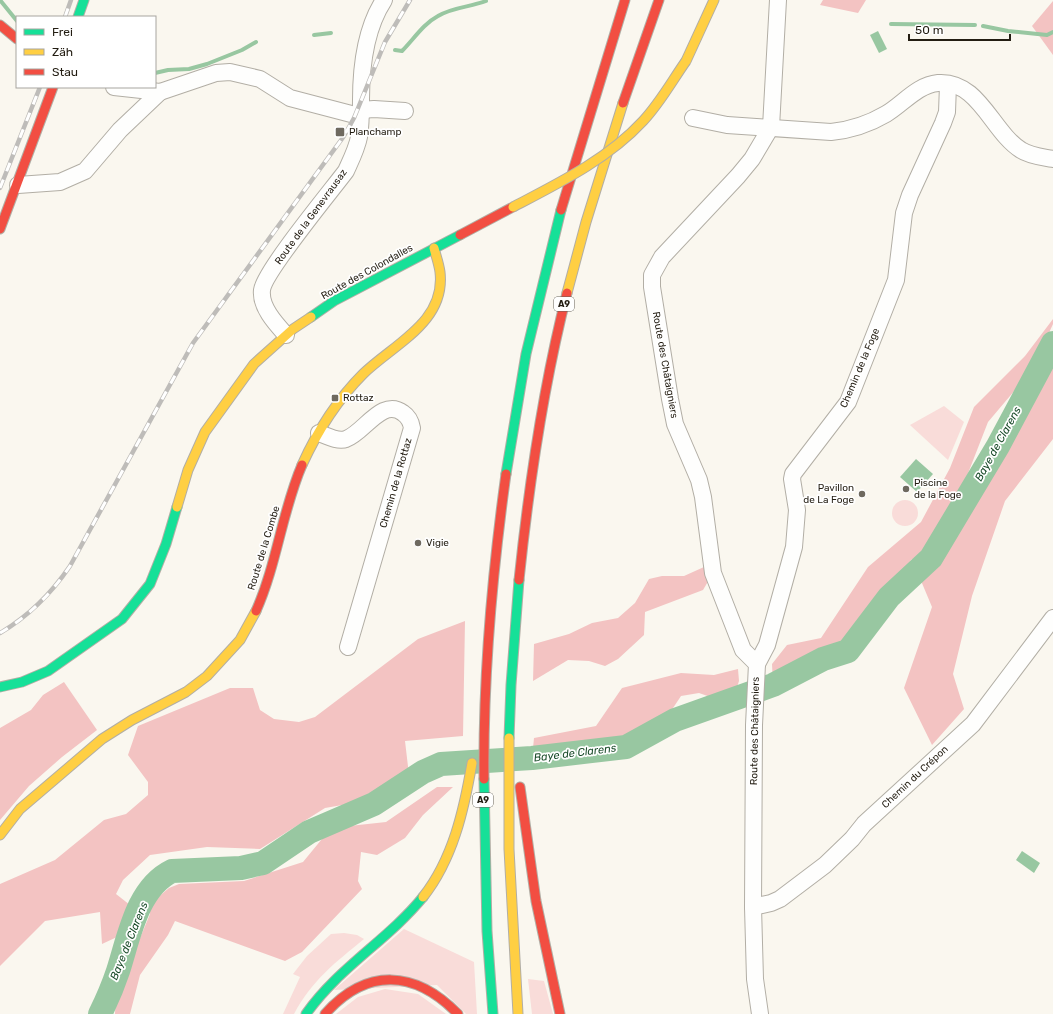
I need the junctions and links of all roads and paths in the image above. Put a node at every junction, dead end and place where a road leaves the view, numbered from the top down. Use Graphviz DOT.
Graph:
graph roads {
  1 [pos="84,0"];
  2 [pos="384,0"];
  3 [pos="626,0"];
  4 [pos="659,0"];
  5 [pos="714,0"];
  6 [pos="778,0"];
  7 [pos="78,16"];
  8 [pos="0,25"];
  9 [pos="16,38"];
  10 [pos="948,85"];
  11 [pos="53,88"];
  12 [pos="123,88"];
  13 [pos="160,92"];
  14 [pos="405,111"];
  15 [pos="361,112"];
  16 [pos="693,118"];
  17 [pos="772,127"];
  18 [pos="1053,159"];
  19 [pos="18,185"];
  20 [pos="0,229"];
  21 [pos="434,248"];
  22 [pos="286,335"];
  23 [pos="319,433"];
  24 [pos="1053,618"];
  25 [pos="348,647"];
  26 [pos="757,669"];
  27 [pos="486,681"];
  28 [pos="0,687"];
  29 [pos="510,688"];
  30 [pos="0,835"];
  31 [pos="753,907"];
  32 [pos="306,1014"];
  33 [pos="325,1014"];
  34 [pos="458,1014"];
  35 [pos="493,1014"];
  36 [pos="518,1014"];
  37 [pos="560,1014"];
  38 [pos="760,1014"];
  1 -- 7 [label="main road"];
  2 -- 15 [label="street, Route de la Genevrausaz"];
  3 -- 27 [label="main road, A9"];
  4 -- 29 [label="main road, A9"];
  5 -- 21 [label="main road, Route des Colondalles, bridge"];
  6 -- 17 [label="street"];
  8 -- 9 [label="main road"];
  10 -- 17 [label="street"];
  10 -- 18 [label="street"];
  10 -- 26 [label="street, Chemin de la Foge"];
  11 -- 19 [label="main road"];
  12 -- 13 [label="street"];
  13 -- 15 [label="street"];
  13 -- 19 [label="street"];
  14 -- 15 [label="street"];
  15 -- 22 [label="street, Route de la Genevrausaz"];
  16 -- 17 [label="street"];
  17 -- 26 [label="street, Route des Châtaigniers"];
  19 -- 20 [label="main road"];
  21 -- 22 [label="main road, Route des Colondalles"];
  21 -- 23 [label="main road, Route de la Combe"];
  22 -- 28 [label="main road, Route des Colondalles"];
  23 -- 25 [label="street, Chemin de la Rottaz"];
  23 -- 30 [label="main road, Route de la Combe"];
  24 -- 31 [label="street, Chemin du Crépon"];
  26 -- 31 [label="street, Route des Châtaigniers"];
  27 -- 32 [label="main road"];
  27 -- 35 [label="main road, A9"];
  29 -- 36 [label="main road, A9"];
  29 -- 37 [label="main road"];
  31 -- 38 [label="street, Route des Châtaigniers"];
  33 -- 34 [label="main road"];
}
